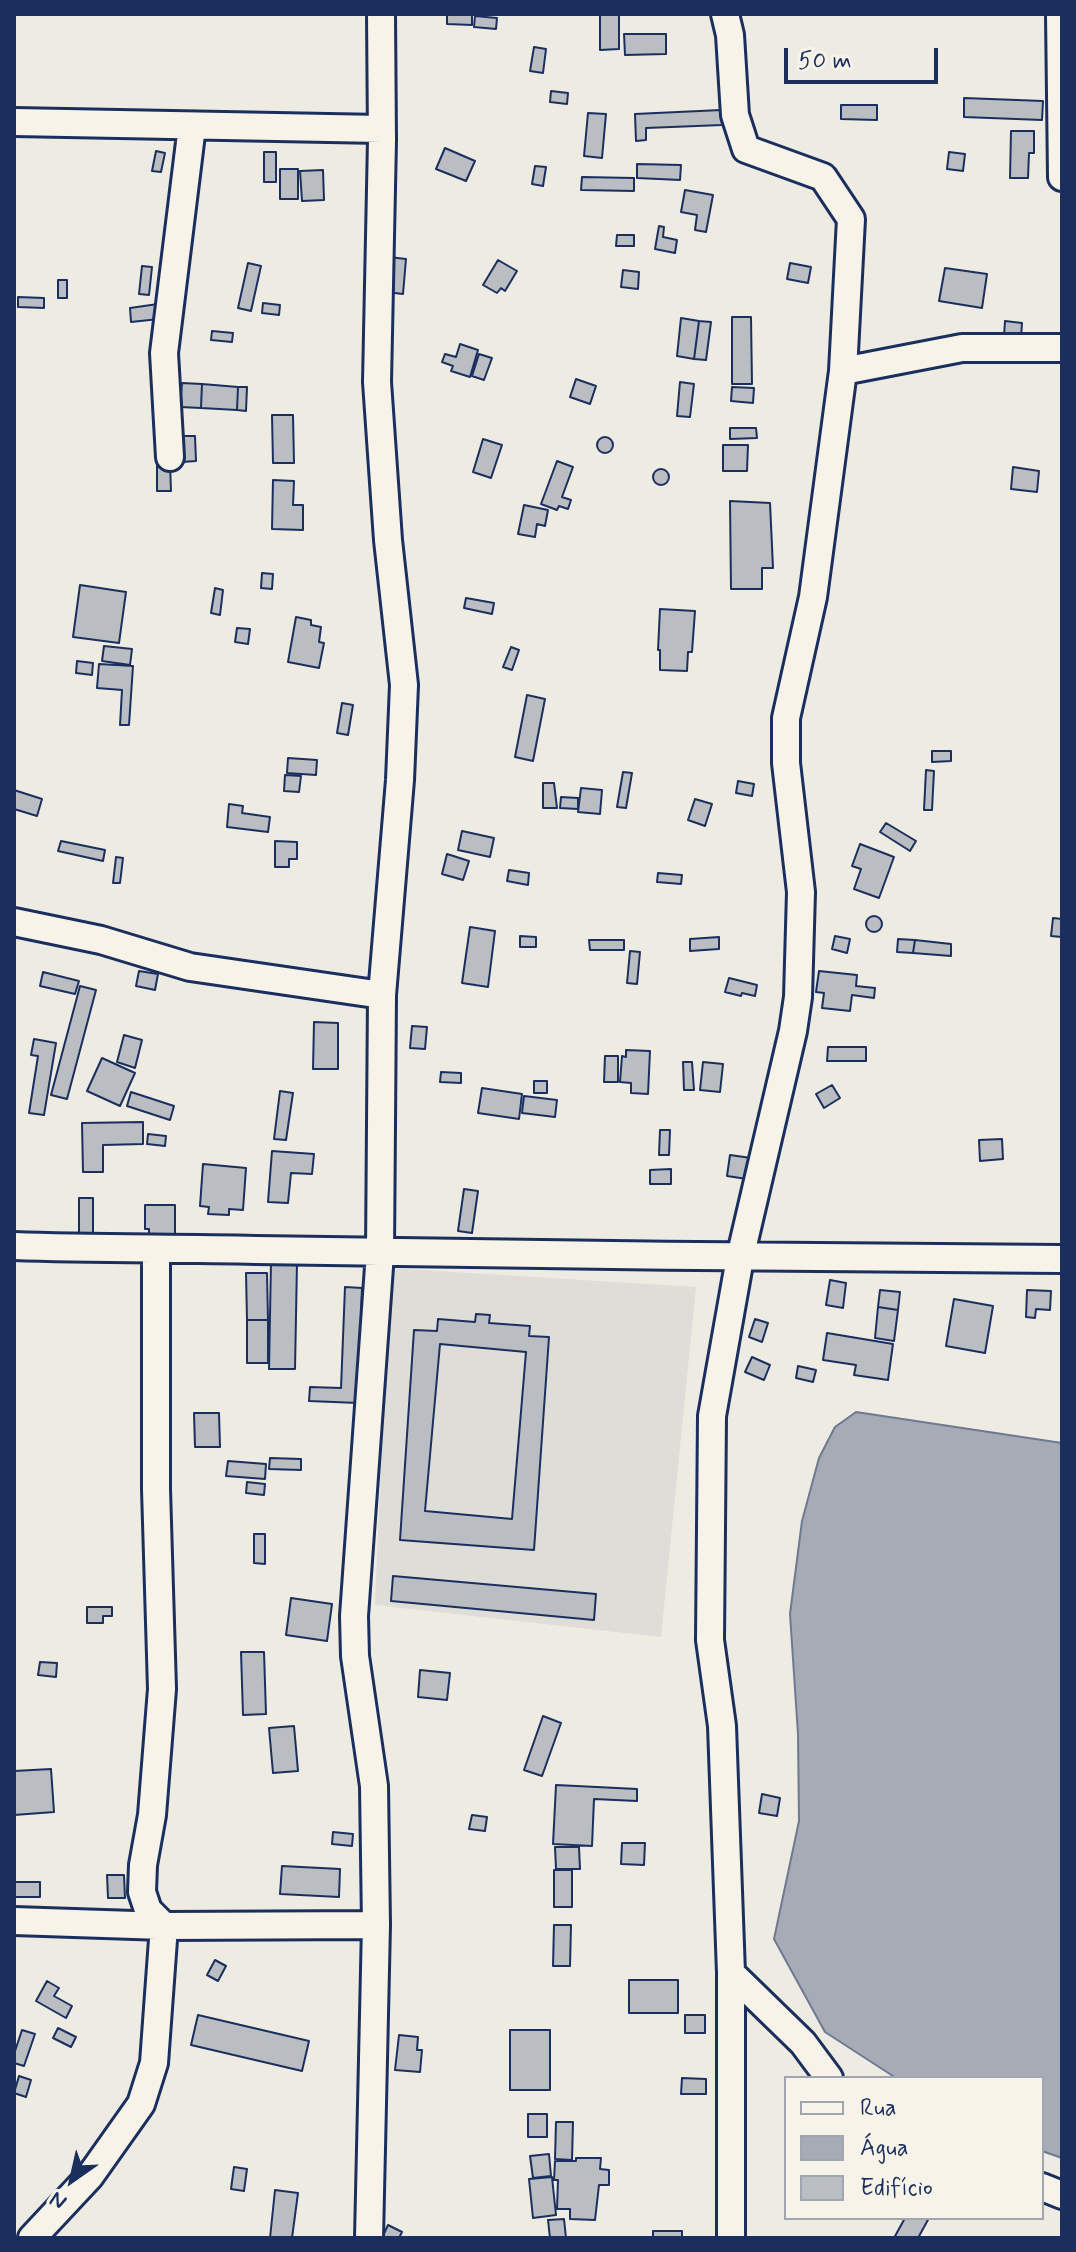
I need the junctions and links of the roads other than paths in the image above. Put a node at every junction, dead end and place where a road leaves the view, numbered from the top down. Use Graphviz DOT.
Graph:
graph roads {
  1 [pos="381,14"];
  2 [pos="725,14"];
  3 [pos="1060,14"];
  4 [pos="14,122"];
  5 [pos="192,126"];
  6 [pos="381,129"];
  7 [pos="1062,177"];
  8 [pos="1062,348"];
  9 [pos="843,371"];
  10 [pos="170,457"];
  11 [pos="14,922"];
  12 [pos="382,995"];
  13 [pos="14,1246"];
  14 [pos="156,1251"];
  15 [pos="380,1253"];
  16 [pos="740,1258"];
  17 [pos="1062,1259"];
  18 [pos="14,1921"];
  19 [pos="376,1925"];
  20 [pos="164,1926"];
  21 [pos="731,1973"];
  22 [pos="828,2076"];
  23 [pos="32,2238"];
  24 [pos="369,2238"];
  25 [pos="731,2238"];
  1 -- 6 [label="street"];
  2 -- 9 [label="street"];
  3 -- 7 [label="street"];
  4 -- 5 [label="street"];
  5 -- 6 [label="street"];
  5 -- 10 [label="street"];
  6 -- 12 [label="street"];
  8 -- 9 [label="street"];
  9 -- 16 [label="street"];
  11 -- 12 [label="street"];
  12 -- 15 [label="street"];
  13 -- 14 [label="street"];
  14 -- 15 [label="street"];
  14 -- 20 [label="street"];
  15 -- 16 [label="street"];
  15 -- 19 [label="street"];
  16 -- 17 [label="street"];
  16 -- 21 [label="street"];
  18 -- 20 [label="street"];
  19 -- 20 [label="street"];
  19 -- 24 [label="street"];
  20 -- 23 [label="street"];
  21 -- 22 [label="street"];
  21 -- 25 [label="street"];
}
